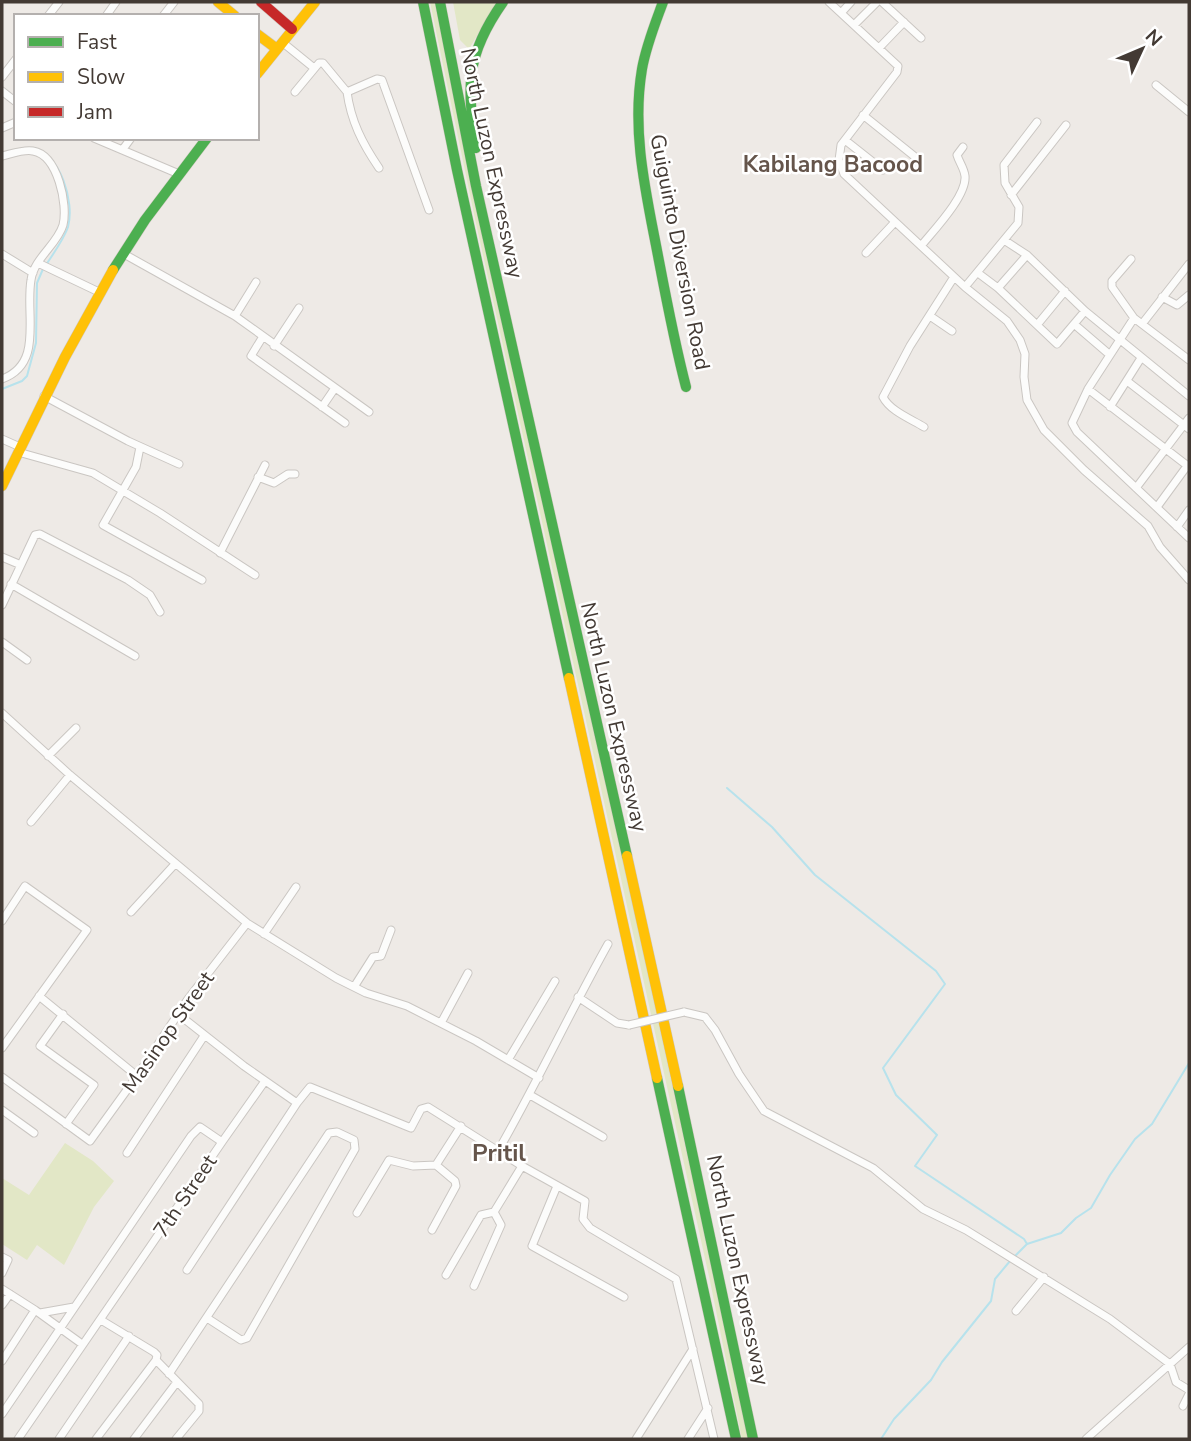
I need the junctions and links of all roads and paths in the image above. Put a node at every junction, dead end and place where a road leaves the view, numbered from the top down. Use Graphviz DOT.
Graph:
graph roads {
  1 [pos="218,2"];
  2 [pos="261,2"];
  3 [pos="271,2"];
  4 [pos="315,2"];
  5 [pos="423,2"];
  6 [pos="440,2"];
  7 [pos="503,2"];
  8 [pos="663,2"];
  9 [pos="829,2"];
  10 [pos="851,2"];
  11 [pos="880,2"];
  12 [pos="841,13"];
  13 [pos="228,14"];
  14 [pos="904,22"];
  15 [pos="854,25"];
  16 [pos="293,27"];
  17 [pos="259,35"];
  18 [pos="921,38"];
  19 [pos="279,46"];
  20 [pos="879,48"];
  21 [pos="14,62"];
  22 [pos="314,68"];
  23 [pos="259,71"];
  24 [pos="2,77"];
  25 [pos="1156,85"];
  26 [pos="295,92"];
  27 [pos="347,92"];
  28 [pos="1189,112"];
  29 [pos="863,115"];
  30 [pos="1037,122"];
  31 [pos="1066,125"];
  32 [pos="99,140"];
  33 [pos="130,140"];
  34 [pos="205,140"];
  35 [pos="845,140"];
  36 [pos="963,147"];
  37 [pos="124,149"];
  38 [pos="2,156"];
  39 [pos="914,156"];
  40 [pos="379,168"];
  41 [pos="883,170"];
  42 [pos="179,174"];
  43 [pos="476,186"];
  44 [pos="1011,195"];
  45 [pos="429,210"];
  46 [pos="895,222"];
  47 [pos="1004,240"];
  48 [pos="921,246"];
  49 [pos="866,253"];
  50 [pos="2,254"];
  51 [pos="124,254"];
  52 [pos="1027,256"];
  53 [pos="1131,258"];
  54 [pos="39,264"];
  55 [pos="1189,264"];
  56 [pos="978,272"];
  57 [pos="33,273"];
  58 [pos="954,277"];
  59 [pos="256,282"];
  60 [pos="965,288"];
  61 [pos="998,288"];
  62 [pos="1065,291"];
  63 [pos="101,293"];
  64 [pos="1189,295"];
  65 [pos="1162,297"];
  66 [pos="299,308"];
  67 [pos="1086,311"];
  68 [pos="930,316"];
  69 [pos="235,317"];
  70 [pos="1135,318"];
  71 [pos="1074,324"];
  72 [pos="1142,324"];
  73 [pos="1037,325"];
  74 [pos="952,331"];
  75 [pos="262,338"];
  76 [pos="1120,341"];
  77 [pos="274,346"];
  78 [pos="1110,355"];
  79 [pos="1141,358"];
  80 [pos="1189,360"];
  81 [pos="2,379"];
  82 [pos="1127,381"];
  83 [pos="686,387"];
  84 [pos="335,388"];
  85 [pos="1088,389"];
  86 [pos="44,396"];
  87 [pos="1189,396"];
  88 [pos="322,407"];
  89 [pos="1111,407"];
  90 [pos="369,412"];
  91 [pos="345,423"];
  92 [pos="1188,424"];
  93 [pos="924,427"];
  94 [pos="2,439"];
  95 [pos="140,447"];
  96 [pos="19,449"];
  97 [pos="1166,449"];
  98 [pos="179,464"];
  99 [pos="265,465"];
  100 [pos="1188,466"];
  101 [pos="295,474"];
  102 [pos="258,478"];
  103 [pos="2,486"];
  104 [pos="1136,488"];
  105 [pos="124,492"];
  106 [pos="1157,507"];
  107 [pos="1189,510"];
  108 [pos="1177,527"];
  109 [pos="1189,538"];
  110 [pos="220,553"];
  111 [pos="2,556"];
  112 [pos="21,565"];
  113 [pos="255,575"];
  114 [pos="202,580"];
  115 [pos="1189,580"];
  116 [pos="11,584"];
  117 [pos="2,605"];
  118 [pos="160,612"];
  119 [pos="2,642"];
  120 [pos="135,656"];
  121 [pos="27,660"];
  122 [pos="2,713"];
  123 [pos="76,728"];
  124 [pos="48,756"];
  125 [pos="70,775"];
  126 [pos="31,822"];
  127 [pos="174,864"];
  128 [pos="296,887"];
  129 [pos="131,912"];
  130 [pos="2,921"];
  131 [pos="247,923"];
  132 [pos="391,930"];
  133 [pos="264,933"];
  134 [pos="608,943"];
  135 [pos="468,974"];
  136 [pos="555,981"];
  137 [pos="354,987"];
  138 [pos="39,996"];
  139 [pos="578,997"];
  140 [pos="63,1014"];
  141 [pos="178,1014"];
  142 [pos="441,1023"];
  143 [pos="204,1035"];
  144 [pos="2,1048"];
  145 [pos="508,1060"];
  146 [pos="137,1076"];
  147 [pos="2,1077"];
  148 [pos="539,1078"];
  149 [pos="265,1081"];
  150 [pos="530,1095"];
  151 [pos="297,1103"];
  152 [pos="2,1110"];
  153 [pos="66,1124"];
  154 [pos="461,1126"];
  155 [pos="34,1133"];
  156 [pos="603,1137"];
  157 [pos="222,1142"];
  158 [pos="498,1151"];
  159 [pos="127,1153"];
  160 [pos="436,1165"];
  161 [pos="522,1166"];
  162 [pos="557,1186"];
  163 [pos="494,1212"];
  164 [pos="357,1213"];
  165 [pos="432,1230"];
  166 [pos="2,1256"];
  167 [pos="187,1270"];
  168 [pos="2,1273"];
  169 [pos="446,1275"];
  170 [pos="1044,1277"];
  171 [pos="474,1286"];
  172 [pos="2,1289"];
  173 [pos="10,1294"];
  174 [pos="624,1297"];
  175 [pos="2,1306"];
  176 [pos="75,1307"];
  177 [pos="1016,1311"];
  178 [pos="38,1312"];
  179 [pos="207,1318"];
  180 [pos="100,1320"];
  181 [pos="60,1327"];
  182 [pos="129,1336"];
  183 [pos="82,1344"];
  184 [pos="1189,1347"];
  185 [pos="693,1349"];
  186 [pos="156,1360"];
  187 [pos="2,1361"];
  188 [pos="1169,1364"];
  189 [pos="169,1374"];
  190 [pos="177,1382"];
  191 [pos="1189,1392"];
  192 [pos="1183,1406"];
  193 [pos="708,1408"];
  194 [pos="2,1414"];
  195 [pos="18,1439"];
  196 [pos="59,1439"];
  197 [pos="96,1439"];
  198 [pos="134,1439"];
  199 [pos="176,1439"];
  200 [pos="636,1439"];
  201 [pos="688,1439"];
  202 [pos="714,1439"];
  203 [pos="736,1439"];
  204 [pos="753,1439"];
  205 [pos="1086,1439"];
  1 -- 13 [label="main road"];
  2 -- 16 [label="main road"];
  3 -- 16 [label="main road"];
  4 -- 16 [label="main road"];
  5 -- 203 [label="main road, North Luzon Expressway"];
  6 -- 43 [label="main road, North Luzon Expressway"];
  7 -- 43 [label="main road"];
  8 -- 83 [label="main road, Guiguinto Diversion Road"];
  9 -- 12 [label="street"];
  10 -- 12 [label="street"];
  11 -- 14 [label="street"];
  11 -- 15 [label="street"];
  12 -- 15 [label="street"];
  14 -- 18 [label="street"];
  14 -- 20 [label="street"];
  15 -- 20 [label="street"];
  16 -- 19 [label="main road"];
  17 -- 19 [label="main road"];
  19 -- 22 [label="street"];
  19 -- 23 [label="main road"];
  20 -- 29 [label="street"];
  21 -- 24 [label="street"];
  22 -- 26 [label="street"];
  22 -- 27 [label="street"];
  25 -- 28 [label="street"];
  27 -- 40 [label="street"];
  27 -- 45 [label="street"];
  29 -- 35 [label="street"];
  29 -- 39 [label="street"];
  30 -- 44 [label="street"];
  31 -- 44 [label="street"];
  32 -- 37 [label="street"];
  33 -- 37 [label="street"];
  34 -- 42 [label="main road"];
  35 -- 41 [label="street"];
  35 -- 46 [label="street"];
  36 -- 48 [label="street"];
  37 -- 42 [label="street"];
  38 -- 54 [label="street"];
  42 -- 51 [label="main road"];
  43 -- 204 [label="main road, North Luzon Expressway"];
  44 -- 47 [label="street"];
  46 -- 48 [label="street"];
  46 -- 49 [label="street"];
  47 -- 52 [label="street"];
  47 -- 56 [label="street"];
  48 -- 58 [label="street"];
  50 -- 57 [label="street"];
  51 -- 63 [label="main road"];
  51 -- 69 [label="street"];
  52 -- 61 [label="street"];
  52 -- 62 [label="street"];
  53 -- 70 [label="street"];
  54 -- 57 [label="street"];
  54 -- 63 [label="street"];
  55 -- 65 [label="street"];
  56 -- 60 [label="street"];
  56 -- 61 [label="street"];
  57 -- 81 [label="street"];
  58 -- 60 [label="street"];
  58 -- 68 [label="street"];
  59 -- 69 [label="street"];
  60 -- 115 [label="street"];
  61 -- 73 [label="street"];
  62 -- 67 [label="street"];
  62 -- 73 [label="street"];
  63 -- 86 [label="main road"];
  64 -- 65 [label="street"];
  65 -- 72 [label="street"];
  66 -- 77 [label="street"];
  67 -- 71 [label="street"];
  67 -- 76 [label="street"];
  68 -- 74 [label="street"];
  68 -- 93 [label="street"];
  69 -- 75 [label="street"];
  70 -- 72 [label="street"];
  70 -- 76 [label="street"];
  71 -- 73 [label="street"];
  71 -- 78 [label="street"];
  72 -- 80 [label="street"];
  75 -- 77 [label="street"];
  75 -- 88 [label="street"];
  76 -- 78 [label="street"];
  76 -- 79 [label="street"];
  77 -- 84 [label="street"];
  78 -- 85 [label="street"];
  79 -- 82 [label="street"];
  79 -- 87 [label="street"];
  82 -- 89 [label="street"];
  82 -- 92 [label="street"];
  84 -- 88 [label="street"];
  84 -- 90 [label="street"];
  85 -- 89 [label="street"];
  85 -- 104 [label="street"];
  86 -- 95 [label="street"];
  86 -- 96 [label="main road"];
  88 -- 91 [label="street"];
  89 -- 97 [label="street"];
  92 -- 97 [label="street"];
  94 -- 96 [label="street"];
  95 -- 98 [label="street"];
  95 -- 105 [label="street"];
  96 -- 103 [label="main road"];
  96 -- 105 [label="street"];
  97 -- 100 [label="street"];
  97 -- 104 [label="street"];
  99 -- 102 [label="street"];
  100 -- 106 [label="street"];
  101 -- 102 [label="street"];
  102 -- 110 [label="street"];
  104 -- 106 [label="street"];
  105 -- 110 [label="street"];
  105 -- 114 [label="street"];
  106 -- 108 [label="street"];
  107 -- 108 [label="street"];
  108 -- 109 [label="street"];
  110 -- 113 [label="street"];
  111 -- 112 [label="street"];
  112 -- 116 [label="street"];
  112 -- 118 [label="street"];
  116 -- 117 [label="street"];
  116 -- 120 [label="street"];
  119 -- 121 [label="street"];
  122 -- 124 [label="street"];
  123 -- 124 [label="street"];
  124 -- 125 [label="street"];
  125 -- 126 [label="street"];
  125 -- 127 [label="street"];
  127 -- 129 [label="street"];
  127 -- 131 [label="street"];
  128 -- 133 [label="street"];
  130 -- 138 [label="street"];
  131 -- 133 [label="street"];
  131 -- 141 [label="street, Masinop Street"];
  132 -- 137 [label="street"];
  133 -- 137 [label="street"];
  134 -- 139 [label="street"];
  135 -- 142 [label="street"];
  136 -- 145 [label="street"];
  137 -- 142 [label="street"];
  138 -- 140 [label="street"];
  138 -- 144 [label="street"];
  139 -- 148 [label="street"];
  139 -- 170 [label="street, bridge"];
  140 -- 146 [label="street"];
  140 -- 153 [label="street"];
  141 -- 143 [label="street"];
  141 -- 146 [label="street, Masinop Street"];
  142 -- 145 [label="street"];
  143 -- 149 [label="street"];
  143 -- 159 [label="street"];
  145 -- 148 [label="street"];
  146 -- 153 [label="street, Masinop Street"];
  147 -- 153 [label="street"];
  148 -- 150 [label="street"];
  149 -- 151 [label="street"];
  149 -- 157 [label="street"];
  150 -- 156 [label="street"];
  150 -- 158 [label="street"];
  151 -- 154 [label="street"];
  151 -- 167 [label="street"];
  152 -- 155 [label="street"];
  154 -- 158 [label="street"];
  154 -- 160 [label="street"];
  157 -- 176 [label="street, 7th Street"];
  157 -- 180 [label="street, 7th Street"];
  158 -- 161 [label="street"];
  160 -- 164 [label="street"];
  160 -- 165 [label="street"];
  161 -- 162 [label="street"];
  161 -- 163 [label="street"];
  162 -- 174 [label="street"];
  162 -- 185 [label="street"];
  163 -- 169 [label="street"];
  163 -- 171 [label="street"];
  166 -- 168 [label="street"];
  170 -- 177 [label="street"];
  170 -- 188 [label="street"];
  172 -- 173 [label="street"];
  173 -- 175 [label="street"];
  173 -- 178 [label="street"];
  176 -- 178 [label="street"];
  176 -- 181 [label="street, 7th Street"];
  178 -- 181 [label="street"];
  178 -- 187 [label="street"];
  179 -- 179 [label="street"];
  179 -- 189 [label="street"];
  180 -- 182 [label="street"];
  180 -- 183 [label="street, 7th Street"];
  181 -- 183 [label="street"];
  181 -- 194 [label="street, 7th Street"];
  182 -- 186 [label="street"];
  182 -- 196 [label="street"];
  183 -- 195 [label="street, 7th Street"];
  184 -- 188 [label="street"];
  185 -- 193 [label="street"];
  185 -- 200 [label="street"];
  186 -- 189 [label="street"];
  186 -- 197 [label="street"];
  188 -- 191 [label="street"];
  188 -- 205 [label="street"];
  189 -- 190 [label="street"];
  190 -- 198 [label="street"];
  190 -- 199 [label="street"];
  191 -- 192 [label="street"];
  193 -- 201 [label="street"];
  193 -- 202 [label="street"];
}
